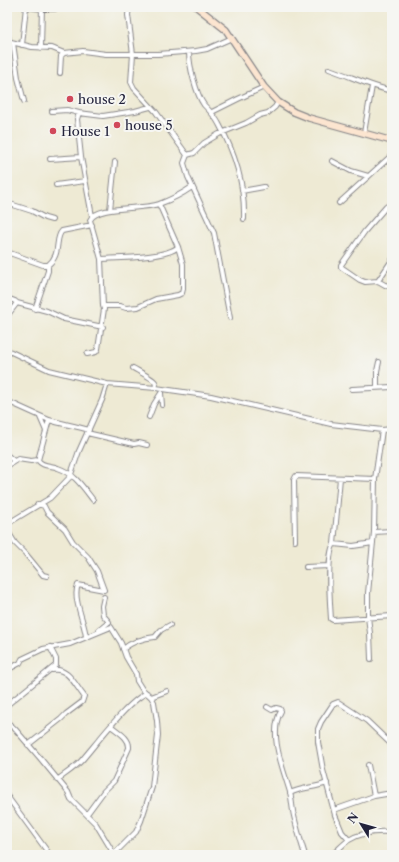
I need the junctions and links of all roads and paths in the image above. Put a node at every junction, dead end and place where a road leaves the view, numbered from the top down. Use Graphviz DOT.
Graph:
graph roads {
  1 [pos="27,7"];
  2 [pos="56,7"];
  3 [pos="129,7"];
  4 [pos="197,7"];
  5 [pos="42,8"];
  6 [pos="7,29"];
  7 [pos="232,38"];
  8 [pos="10,42"];
  9 [pos="20,45"];
  10 [pos="41,48"];
  11 [pos="189,52"];
  12 [pos="64,53"];
  13 [pos="133,54"];
  14 [pos="329,69"];
  15 [pos="60,73"];
  16 [pos="372,86"];
  17 [pos="264,87"];
  18 [pos="392,91"];
  19 [pos="24,101"];
  20 [pos="278,102"];
  21 [pos="150,107"];
  22 [pos="52,111"];
  23 [pos="212,112"];
  24 [pos="79,113"];
  25 [pos="223,132"];
  26 [pos="364,133"];
  27 [pos="392,141"];
  28 [pos="187,155"];
  29 [pos="392,156"];
  30 [pos="81,157"];
  31 [pos="50,159"];
  32 [pos="332,161"];
  33 [pos="115,162"];
  34 [pos="368,176"];
  35 [pos="85,181"];
  36 [pos="56,185"];
  37 [pos="192,187"];
  38 [pos="264,187"];
  39 [pos="242,191"];
  40 [pos="339,202"];
  41 [pos="7,203"];
  42 [pos="392,203"];
  43 [pos="159,204"];
  44 [pos="110,210"];
  45 [pos="92,216"];
  46 [pos="244,219"];
  47 [pos="52,220"];
  48 [pos="92,225"];
  49 [pos="178,247"];
  50 [pos="7,252"];
  51 [pos="102,259"];
  52 [pos="392,260"];
  53 [pos="48,265"];
  54 [pos="378,281"];
  55 [pos="392,287"];
  56 [pos="7,298"];
  57 [pos="16,303"];
  58 [pos="103,306"];
  59 [pos="35,309"];
  60 [pos="7,316"];
  61 [pos="230,318"];
  62 [pos="103,327"];
  63 [pos="7,350"];
  64 [pos="87,354"];
  65 [pos="379,362"];
  66 [pos="133,368"];
  67 [pos="107,384"];
  68 [pos="377,387"];
  69 [pos="392,387"];
  70 [pos="156,388"];
  71 [pos="352,389"];
  72 [pos="161,391"];
  73 [pos="7,401"];
  74 [pos="162,405"];
  75 [pos="40,417"];
  76 [pos="149,417"];
  77 [pos="49,420"];
  78 [pos="392,429"];
  79 [pos="382,430"];
  80 [pos="46,431"];
  81 [pos="88,431"];
  82 [pos="147,445"];
  83 [pos="7,456"];
  84 [pos="38,460"];
  85 [pos="14,461"];
  86 [pos="7,466"];
  87 [pos="71,473"];
  88 [pos="340,478"];
  89 [pos="375,479"];
  90 [pos="46,500"];
  91 [pos="93,500"];
  92 [pos="38,504"];
  93 [pos="44,506"];
  94 [pos="7,524"];
  95 [pos="7,530"];
  96 [pos="392,531"];
  97 [pos="374,532"];
  98 [pos="295,541"];
  99 [pos="334,544"];
  100 [pos="372,544"];
  101 [pos="329,566"];
  102 [pos="306,567"];
  103 [pos="47,576"];
  104 [pos="104,597"];
  105 [pos="392,616"];
  106 [pos="368,617"];
  107 [pos="170,625"];
  108 [pos="87,635"];
  109 [pos="50,647"];
  110 [pos="123,649"];
  111 [pos="371,659"];
  112 [pos="7,670"];
  113 [pos="52,670"];
  114 [pos="142,689"];
  115 [pos="167,691"];
  116 [pos="147,693"];
  117 [pos="142,695"];
  118 [pos="151,697"];
  119 [pos="7,705"];
  120 [pos="267,707"];
  121 [pos="7,722"];
  122 [pos="111,726"];
  123 [pos="28,745"];
  124 [pos="392,745"];
  125 [pos="368,765"];
  126 [pos="57,780"];
  127 [pos="327,783"];
  128 [pos="290,793"];
  129 [pos="392,793"];
  130 [pos="7,796"];
  131 [pos="374,796"];
  132 [pos="334,810"];
  133 [pos="87,814"];
  134 [pos="392,832"];
  135 [pos="349,840"];
  136 [pos="50,855"];
  137 [pos="113,855"];
  138 [pos="305,855"];
  139 [pos="332,855"];
  1 -- 5 [label="street"];
  1 -- 9 [label="street"];
  2 -- 5 [label="street"];
  3 -- 13 [label="street"];
  4 -- 7 [label="street"];
  5 -- 10 [label="street"];
  6 -- 8 [label="street"];
  7 -- 11 [label="street"];
  7 -- 17 [label="street"];
  8 -- 9 [label="street"];
  8 -- 19 [label="street"];
  9 -- 10 [label="street"];
  10 -- 12 [label="street"];
  11 -- 13 [label="street"];
  11 -- 23 [label="street"];
  12 -- 13 [label="street"];
  12 -- 15 [label="street"];
  13 -- 21 [label="street"];
  14 -- 16 [label="street"];
  16 -- 18 [label="street"];
  16 -- 26 [label="street"];
  17 -- 20 [label="street"];
  17 -- 23 [label="street"];
  20 -- 25 [label="street"];
  20 -- 26 [label="street"];
  21 -- 24 [label="street"];
  21 -- 28 [label="street"];
  22 -- 24 [label="street"];
  23 -- 25 [label="street"];
  24 -- 30 [label="street"];
  25 -- 28 [label="street"];
  25 -- 39 [label="street"];
  26 -- 27 [label="street"];
  28 -- 37 [label="street"];
  29 -- 34 [label="street"];
  30 -- 31 [label="street"];
  30 -- 35 [label="street"];
  32 -- 34 [label="street"];
  33 -- 44 [label="street"];
  34 -- 40 [label="street"];
  35 -- 36 [label="street"];
  35 -- 45 [label="street"];
  37 -- 43 [label="street"];
  37 -- 61 [label="street"];
  38 -- 39 [label="street"];
  39 -- 46 [label="street"];
  41 -- 47 [label="street"];
  42 -- 54 [label="street"];
  43 -- 44 [label="street"];
  43 -- 49 [label="street"];
  44 -- 45 [label="street"];
  45 -- 48 [label="street"];
  48 -- 51 [label="street"];
  48 -- 53 [label="street"];
  49 -- 51 [label="street"];
  49 -- 58 [label="street"];
  50 -- 53 [label="street"];
  51 -- 58 [label="street"];
  52 -- 54 [label="street"];
  53 -- 59 [label="street"];
  54 -- 55 [label="street"];
  56 -- 57 [label="street"];
  57 -- 59 [label="street"];
  57 -- 60 [label="street"];
  58 -- 62 [label="street"];
  59 -- 62 [label="street"];
  62 -- 64 [label="street"];
  63 -- 67 [label="street"];
  65 -- 68 [label="street"];
  66 -- 70 [label="street"];
  67 -- 70 [label="street"];
  67 -- 81 [label="street"];
  68 -- 69 [label="street"];
  68 -- 71 [label="street"];
  70 -- 72 [label="street"];
  72 -- 74 [label="street"];
  72 -- 76 [label="street"];
  72 -- 79 [label="street"];
  73 -- 75 [label="street"];
  75 -- 77 [label="street"];
  75 -- 80 [label="street"];
  77 -- 80 [label="street"];
  77 -- 81 [label="street"];
  78 -- 79 [label="street"];
  79 -- 89 [label="street"];
  80 -- 84 [label="street"];
  81 -- 82 [label="street"];
  81 -- 87 [label="street"];
  83 -- 85 [label="street"];
  84 -- 85 [label="street"];
  84 -- 87 [label="street"];
  85 -- 86 [label="street"];
  87 -- 90 [label="street"];
  87 -- 91 [label="street"];
  88 -- 89 [label="street"];
  88 -- 98 [label="street"];
  88 -- 99 [label="street"];
  89 -- 97 [label="street"];
  90 -- 92 [label="street"];
  90 -- 93 [label="street"];
  92 -- 93 [label="street"];
  92 -- 94 [label="street"];
  93 -- 108 [label="street"];
  95 -- 103 [label="street"];
  96 -- 97 [label="street"];
  97 -- 100 [label="street"];
  99 -- 100 [label="street"];
  99 -- 101 [label="street"];
  100 -- 106 [label="street"];
  101 -- 102 [label="street"];
  101 -- 106 [label="street"];
  104 -- 108 [label="street"];
  105 -- 106 [label="street"];
  106 -- 111 [label="street"];
  107 -- 110 [label="street"];
  108 -- 109 [label="street"];
  108 -- 110 [label="street"];
  109 -- 112 [label="street"];
  109 -- 113 [label="street"];
  110 -- 114 [label="street"];
  113 -- 119 [label="street"];
  113 -- 123 [label="street"];
  114 -- 116 [label="street"];
  114 -- 117 [label="street"];
  115 -- 118 [label="street"];
  116 -- 117 [label="street"];
  116 -- 118 [label="street"];
  117 -- 122 [label="street"];
  118 -- 137 [label="street"];
  120 -- 128 [label="street"];
  121 -- 123 [label="street"];
  122 -- 126 [label="street"];
  122 -- 133 [label="street"];
  123 -- 126 [label="street"];
  124 -- 127 [label="street"];
  125 -- 131 [label="street"];
  126 -- 133 [label="street"];
  127 -- 128 [label="street"];
  127 -- 132 [label="street"];
  128 -- 138 [label="street"];
  129 -- 131 [label="street"];
  130 -- 136 [label="street"];
  131 -- 132 [label="street"];
  132 -- 135 [label="street"];
  133 -- 137 [label="street"];
  134 -- 135 [label="street"];
  135 -- 139 [label="street"];
}
